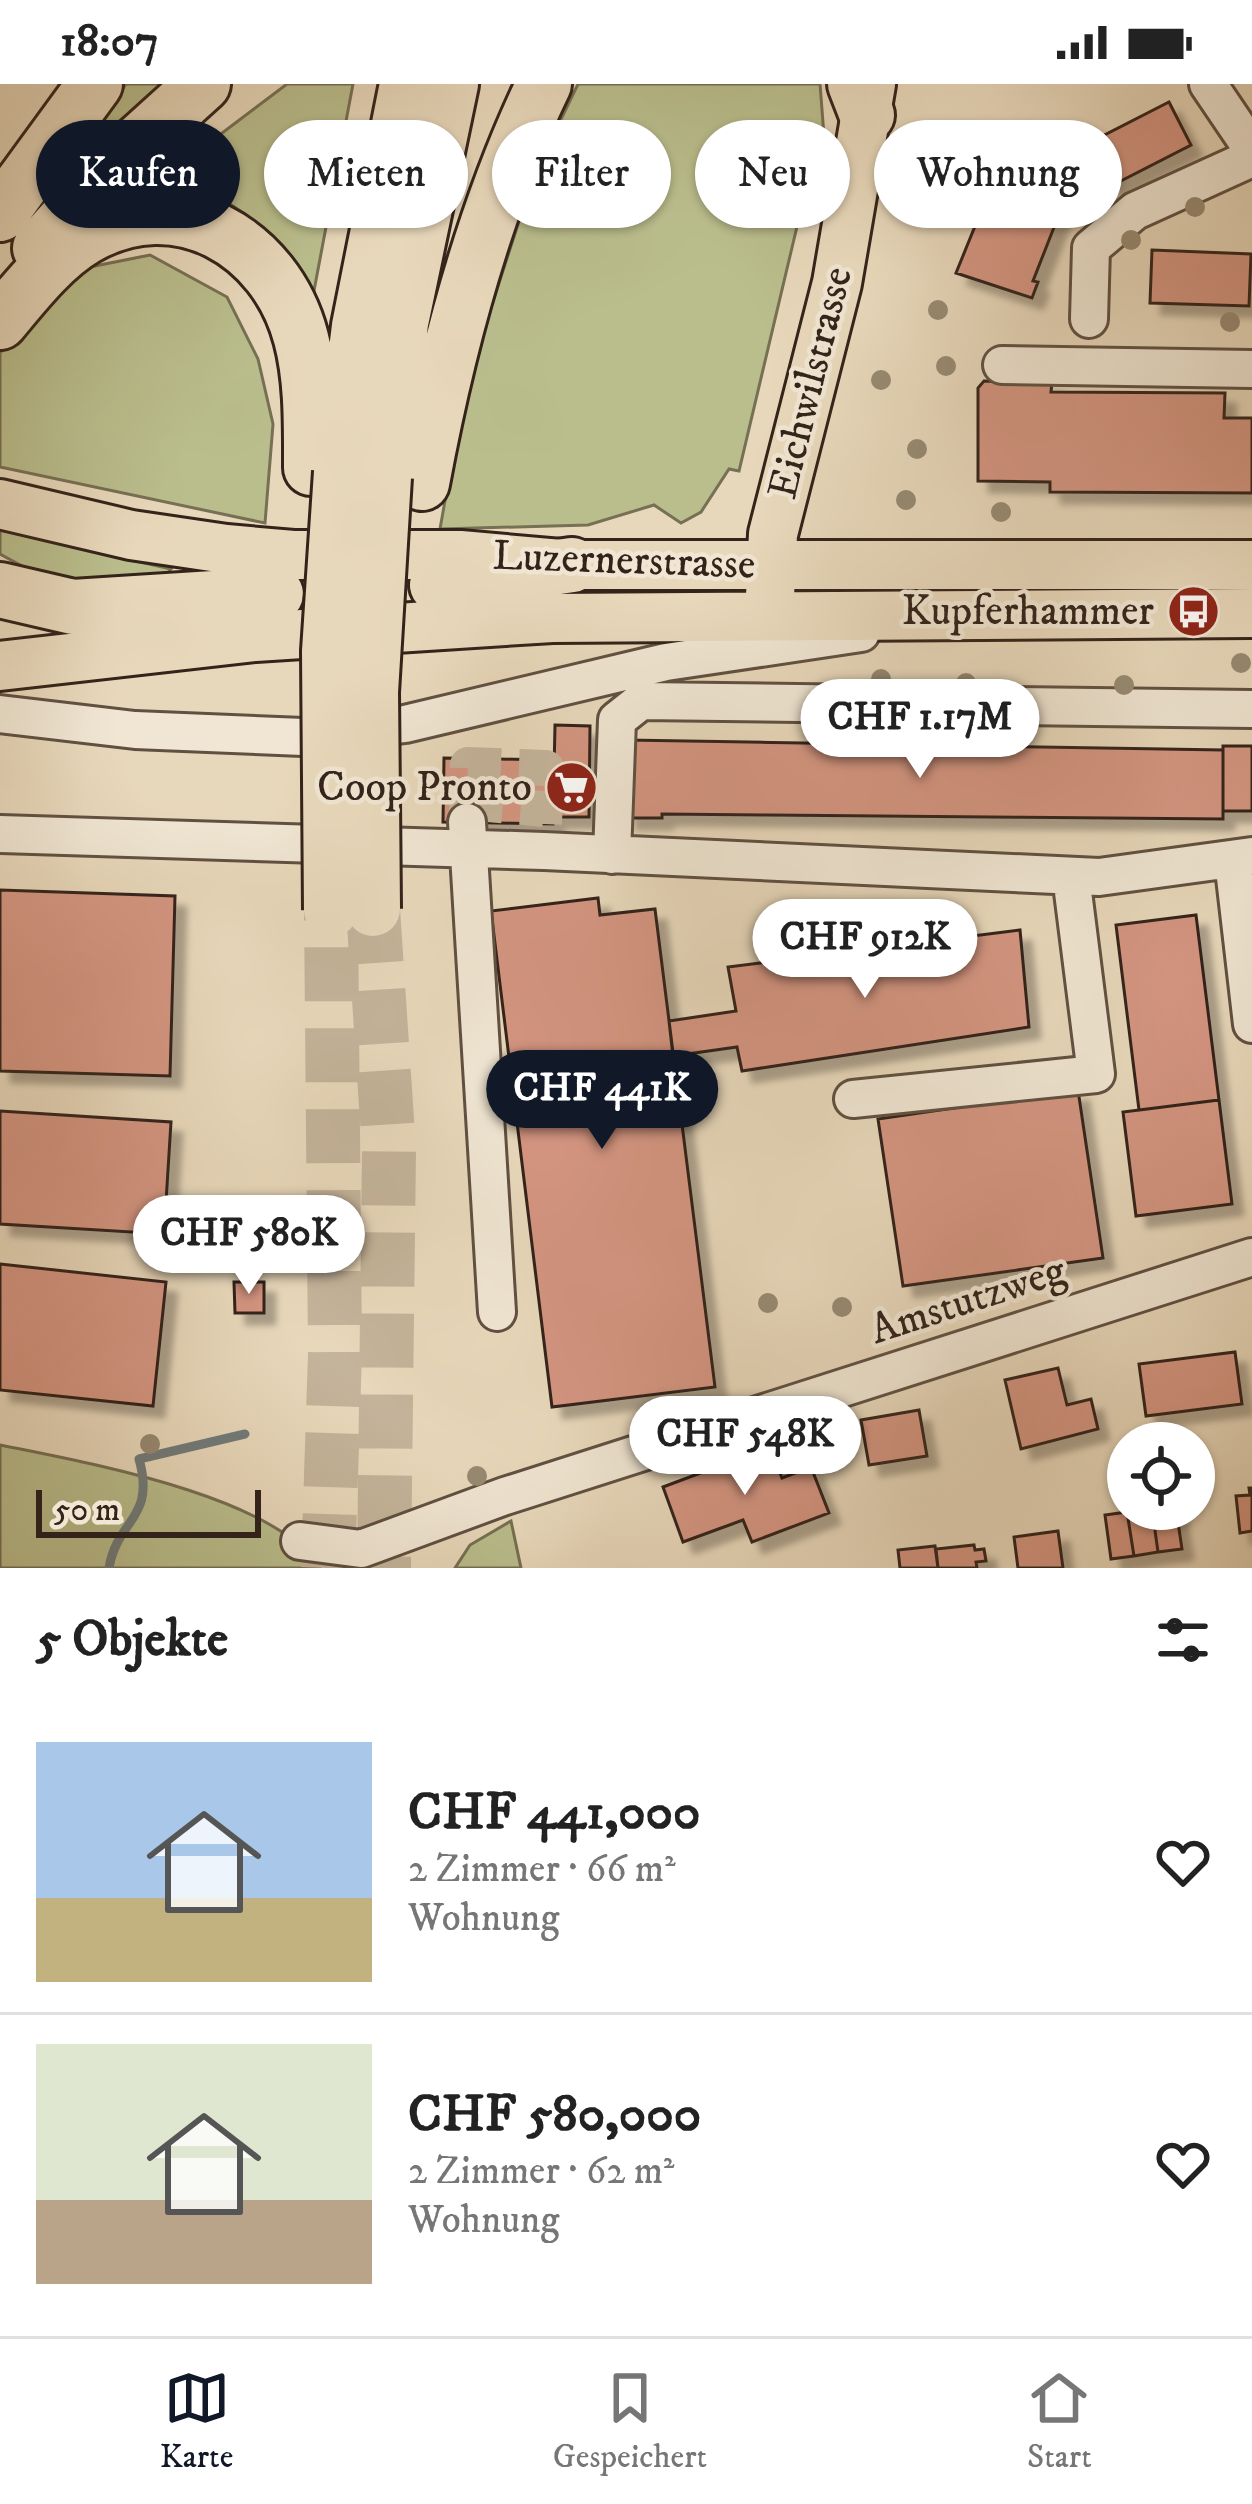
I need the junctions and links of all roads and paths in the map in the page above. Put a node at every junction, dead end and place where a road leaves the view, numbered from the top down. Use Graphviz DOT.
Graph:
graph roads {
  1 [pos="95,84"];
  2 [pos="203,84"];
  3 [pos="407,84"];
  4 [pos="451,84"];
  5 [pos="544,84"];
  6 [pos="1208,84"];
  7 [pos="864,94"];
  8 [pos="1252,149"];
  9 [pos="1252,158"];
  10 [pos="0,214"];
  11 [pos="0,295"];
  12 [pos="1089,320"];
  13 [pos="0,322"];
  14 [pos="1002,365"];
  15 [pos="1252,369"];
  16 [pos="364,475"];
  17 [pos="0,505"];
  18 [pos="572,565"];
  19 [pos="1252,565"];
  20 [pos="437,585"];
  21 [pos="771,589"];
  22 [pos="0,590"];
  23 [pos="276,594"];
  24 [pos="973,615"];
  25 [pos="1240,619"];
  26 [pos="0,666"];
  27 [pos="1252,710"];
  28 [pos="0,714"];
  29 [pos="0,834"];
  30 [pos="467,836"];
  31 [pos="612,855"];
  32 [pos="1243,858"];
  33 [pos="1071,876"];
  34 [pos="1249,980"];
  35 [pos="1252,1024"];
  36 [pos="853,1099"];
  37 [pos="1252,1257"];
  38 [pos="497,1312"];
  39 [pos="300,1541"];
  1 -- 10 [label="highway"];
  2 -- 11 [label="highway"];
  3 -- 16 [label="highway"];
  4 -- 16 [label="highway"];
  5 -- 16 [label="highway"];
  6 -- 8 [label="street"];
  7 -- 21 [label="main road, Eichwilstrasse"];
  9 -- 12 [label="street"];
  13 -- 16 [label="highway"];
  14 -- 15 [label="street"];
  16 -- 16 [label="highway, bridge"];
  17 -- 18 [label="main road, Luzernerstrasse"];
  18 -- 20 [label="highway"];
  18 -- 21 [label="main road, Luzernerstrasse"];
  19 -- 21 [label="main road, Luzernerstrasse"];
  21 -- 24 [label="main road, Luzernerstrasse"];
  21 -- 26 [label="main road, Luzernerstrasse"];
  22 -- 23 [label="highway"];
  24 -- 25 [label="main road, Luzernerstrasse"];
  24 -- 28 [label="street"];
  27 -- 31 [label="street"];
  29 -- 30 [label="street"];
  30 -- 31 [label="street"];
  30 -- 38 [label="street"];
  31 -- 33 [label="street"];
  32 -- 33 [label="street"];
  32 -- 34 [label="street"];
  33 -- 36 [label="street"];
  34 -- 35 [label="street"];
  37 -- 39 [label="street, Amstutzweg"];
}
